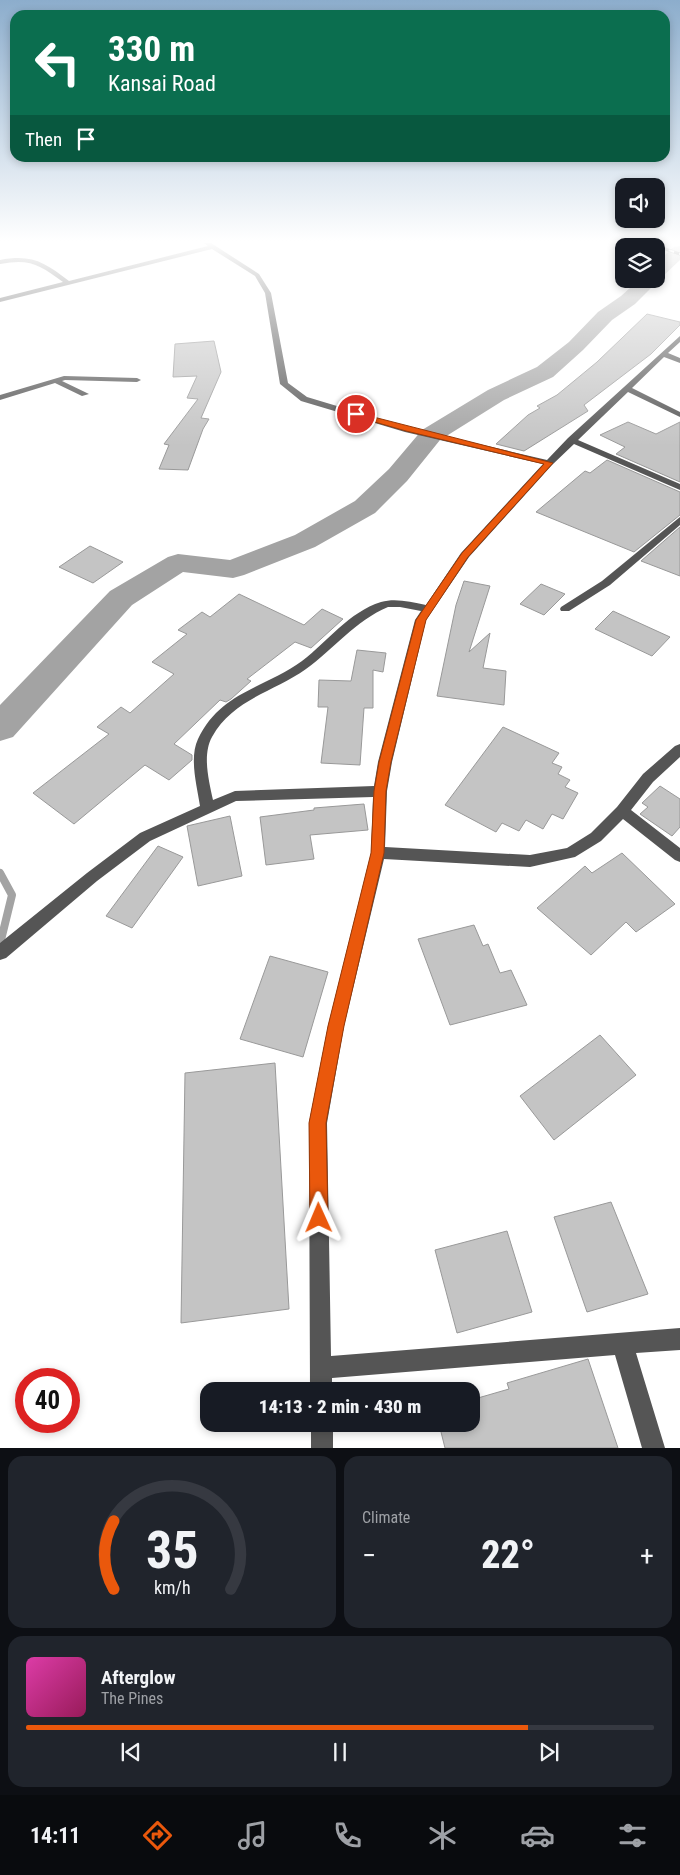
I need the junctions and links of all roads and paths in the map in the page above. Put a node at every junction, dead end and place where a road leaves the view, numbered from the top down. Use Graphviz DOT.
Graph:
graph roads {
  1 [pos="271,311"];
  2 [pos="680,338"];
  3 [pos="664,354"];
  4 [pos="680,361"];
  5 [pos="136,380"];
  6 [pos="56,381"];
  7 [pos="626,389"];
  8 [pos="85,394"];
  9 [pos="0,398"];
  10 [pos="680,415"];
  11 [pos="571,440"];
  12 [pos="549,463"];
  13 [pos="680,487"];
  14 [pos="680,520"];
  15 [pos="565,609"];
  16 [pos="428,610"];
  17 [pos="680,749"];
  18 [pos="380,791"];
  19 [pos="207,808"];
  20 [pos="622,811"];
  21 [pos="378,853"];
  22 [pos="680,856"];
  23 [pos="0,953"];
  24 [pos="680,1339"];
  25 [pos="622,1344"];
  26 [pos="321,1368"];
  27 [pos="322,1382"];
  28 [pos="322,1432"];
  29 [pos="322,1448"];
  30 [pos="654,1448"];
  1 -- 12 [label="street"];
  2 -- 3 [label="street"];
  3 -- 4 [label="street"];
  3 -- 7 [label="street"];
  5 -- 6 [label="street"];
  6 -- 8 [label="street"];
  6 -- 9 [label="street"];
  7 -- 10 [label="street"];
  7 -- 11 [label="street"];
  11 -- 12 [label="street"];
  11 -- 13 [label="street"];
  12 -- 16 [label="street"];
  14 -- 15 [label="street"];
  16 -- 18 [label="street"];
  16 -- 19 [label="street"];
  17 -- 20 [label="street"];
  18 -- 19 [label="street"];
  18 -- 21 [label="street"];
  19 -- 23 [label="street"];
  20 -- 21 [label="street"];
  20 -- 22 [label="street"];
  21 -- 26 [label="street"];
  24 -- 25 [label="street"];
  25 -- 26 [label="street"];
  25 -- 30 [label="street"];
  26 -- 27 [label="street"];
  28 -- 29 [label="street"];
}
